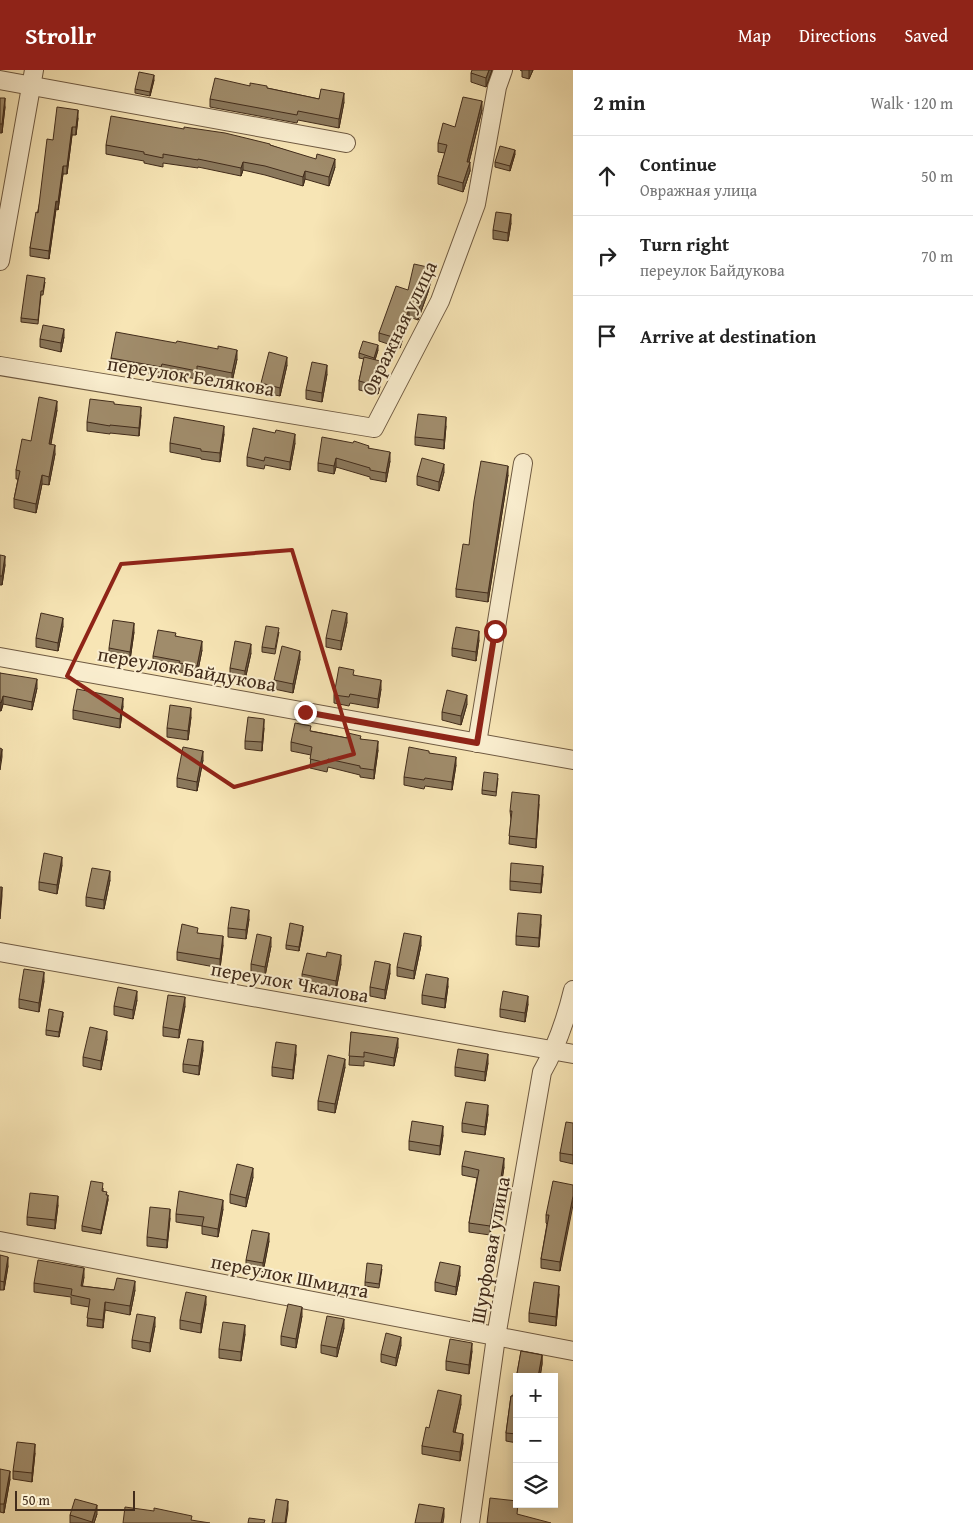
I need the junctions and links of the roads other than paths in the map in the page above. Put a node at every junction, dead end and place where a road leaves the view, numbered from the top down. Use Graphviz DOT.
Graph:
graph roads {
  1 [pos="502,70"];
  2 [pos="33,78"];
  3 [pos="0,80"];
  4 [pos="346,143"];
  5 [pos="0,261"];
  6 [pos="0,366"];
  7 [pos="374,428"];
  8 [pos="523,463"];
  9 [pos="0,657"];
  10 [pos="477,743"];
  11 [pos="573,760"];
  12 [pos="0,952"];
  13 [pos="573,990"];
  14 [pos="554,1051"];
  15 [pos="573,1054"];
  16 [pos="0,1241"];
  17 [pos="496,1337"];
  18 [pos="573,1351"];
  19 [pos="470,1523"];
  1 -- 7 [label="street, Овражная улица"];
  2 -- 3 [label="street"];
  2 -- 4 [label="street"];
  2 -- 5 [label="street"];
  6 -- 7 [label="street, переулок Белякова"];
  8 -- 10 [label="street"];
  9 -- 10 [label="street, переулок Байдукова"];
  10 -- 11 [label="street, переулок Байдукова"];
  12 -- 14 [label="street, переулок Чкалова"];
  13 -- 14 [label="street, Шурфовая улица"];
  14 -- 15 [label="street, переулок Чкалова"];
  14 -- 17 [label="street, Шурфовая улица"];
  16 -- 17 [label="street, переулок Шмидта"];
  17 -- 18 [label="street, переулок Шмидта"];
  17 -- 19 [label="street, Шурфовая улица"];
}
